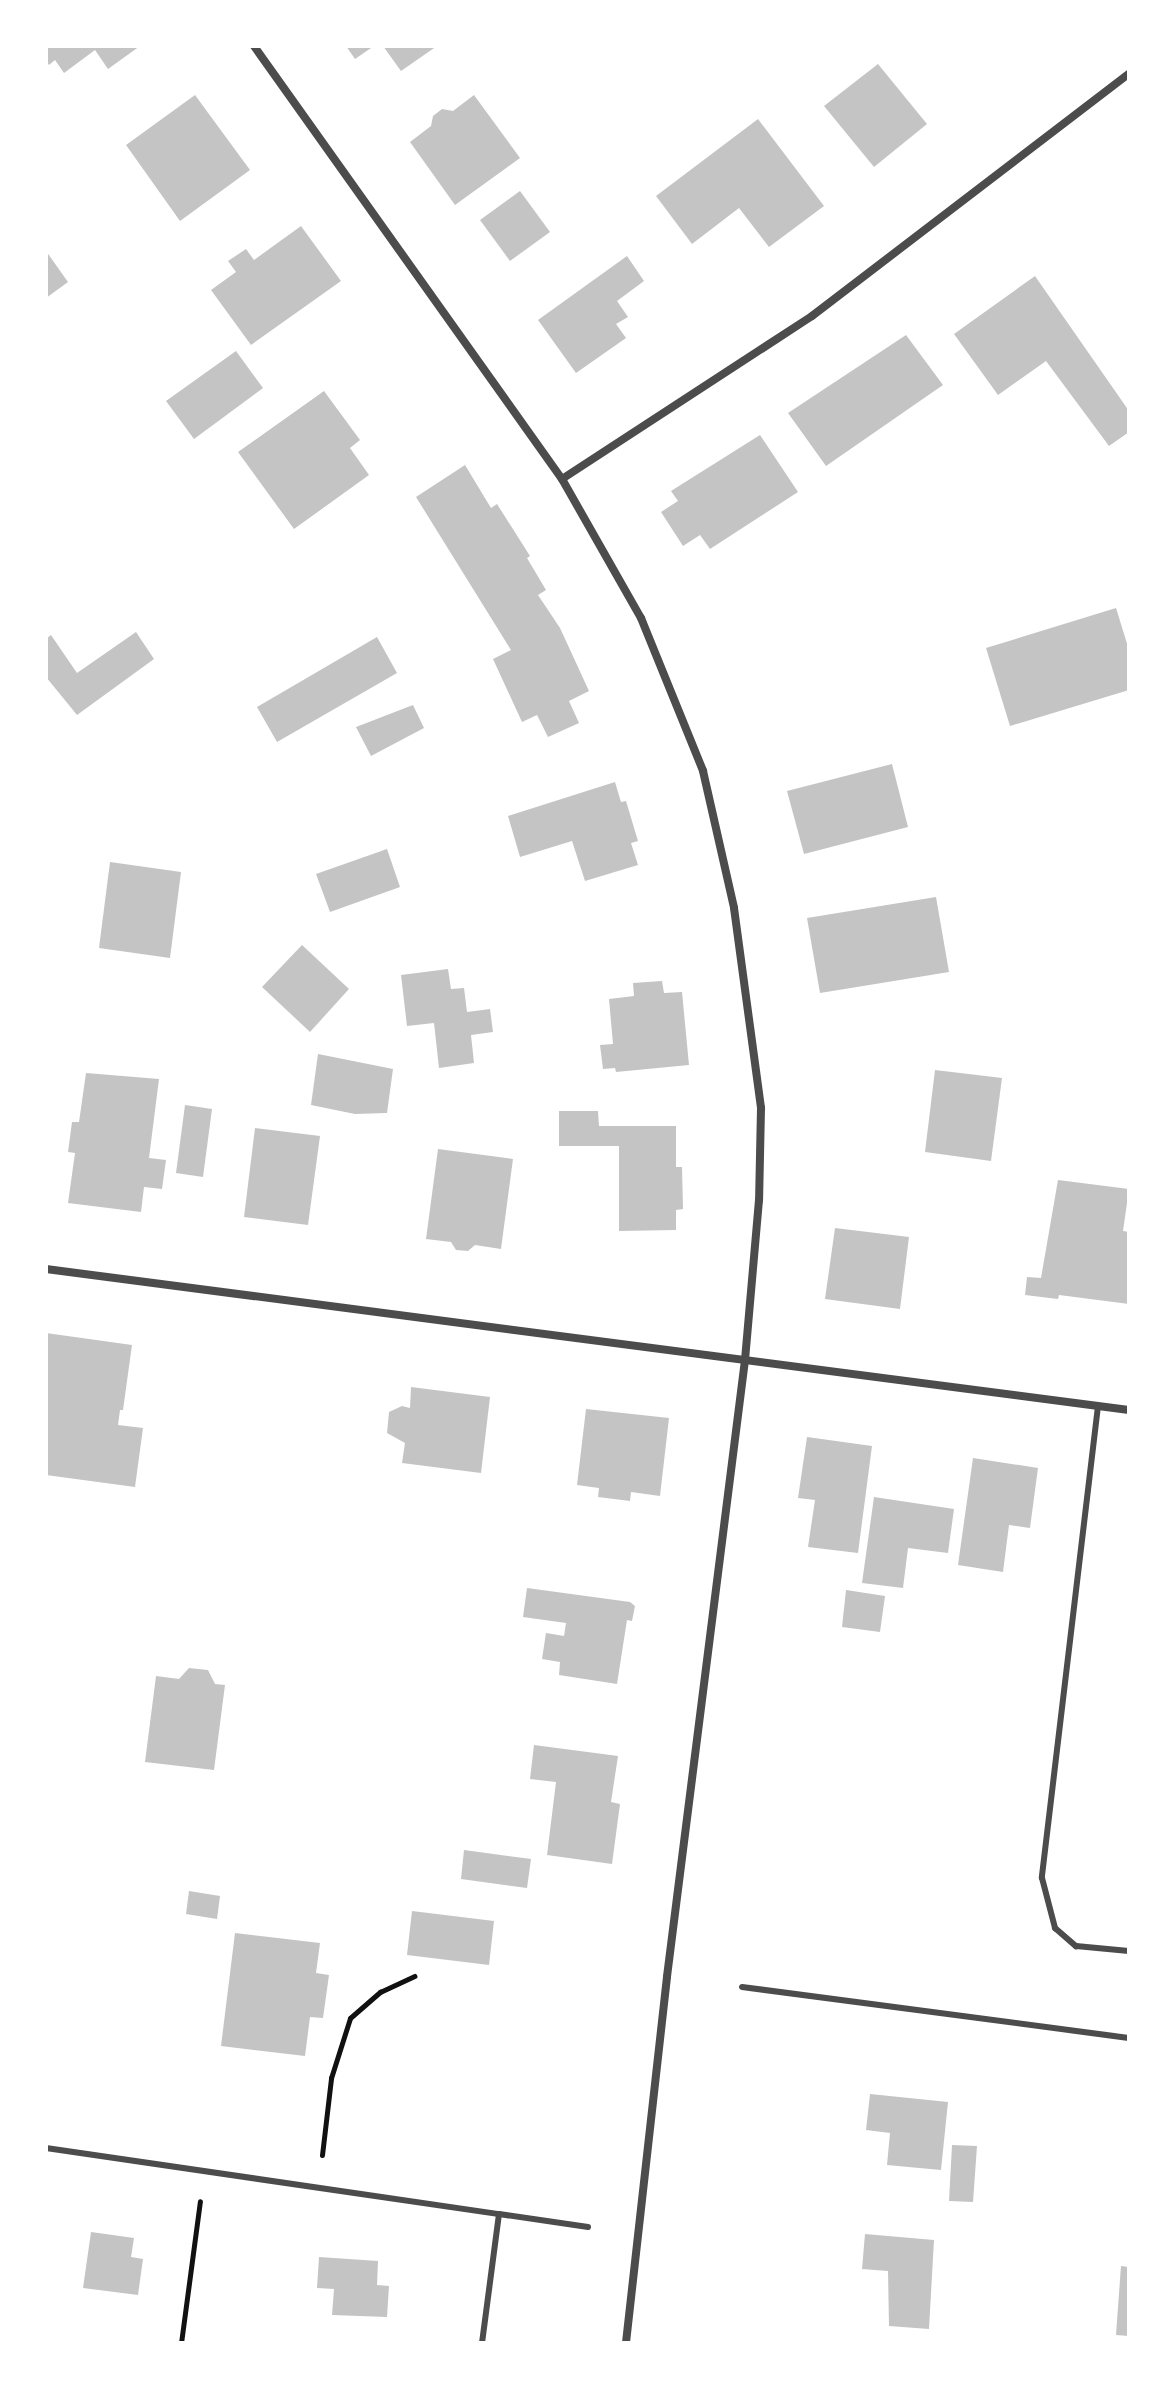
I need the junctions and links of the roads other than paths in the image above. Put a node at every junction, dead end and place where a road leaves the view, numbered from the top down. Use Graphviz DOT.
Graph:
graph roads {
  1 [pos="254,46"];
  2 [pos="1129,74"];
  3 [pos="562,479"];
  4 [pos="46,1269"];
  5 [pos="745,1360"];
  6 [pos="1098,1406"];
  7 [pos="1129,1410"];
  8 [pos="1129,1951"];
  9 [pos="742,1987"];
  10 [pos="1129,2038"];
  11 [pos="46,2148"];
  12 [pos="499,2214"];
  13 [pos="588,2227"];
  14 [pos="482,2343"];
  15 [pos="626,2343"];
  1 -- 3 [label="street"];
  2 -- 3 [label="street"];
  3 -- 5 [label="street"];
  4 -- 5 [label="street"];
  5 -- 6 [label="street"];
  5 -- 15 [label="street"];
  6 -- 7 [label="street"];
  6 -- 8 [label="lane"];
  9 -- 10 [label="lane"];
  11 -- 12 [label="lane"];
  12 -- 13 [label="lane"];
  12 -- 14 [label="lane"];
}
